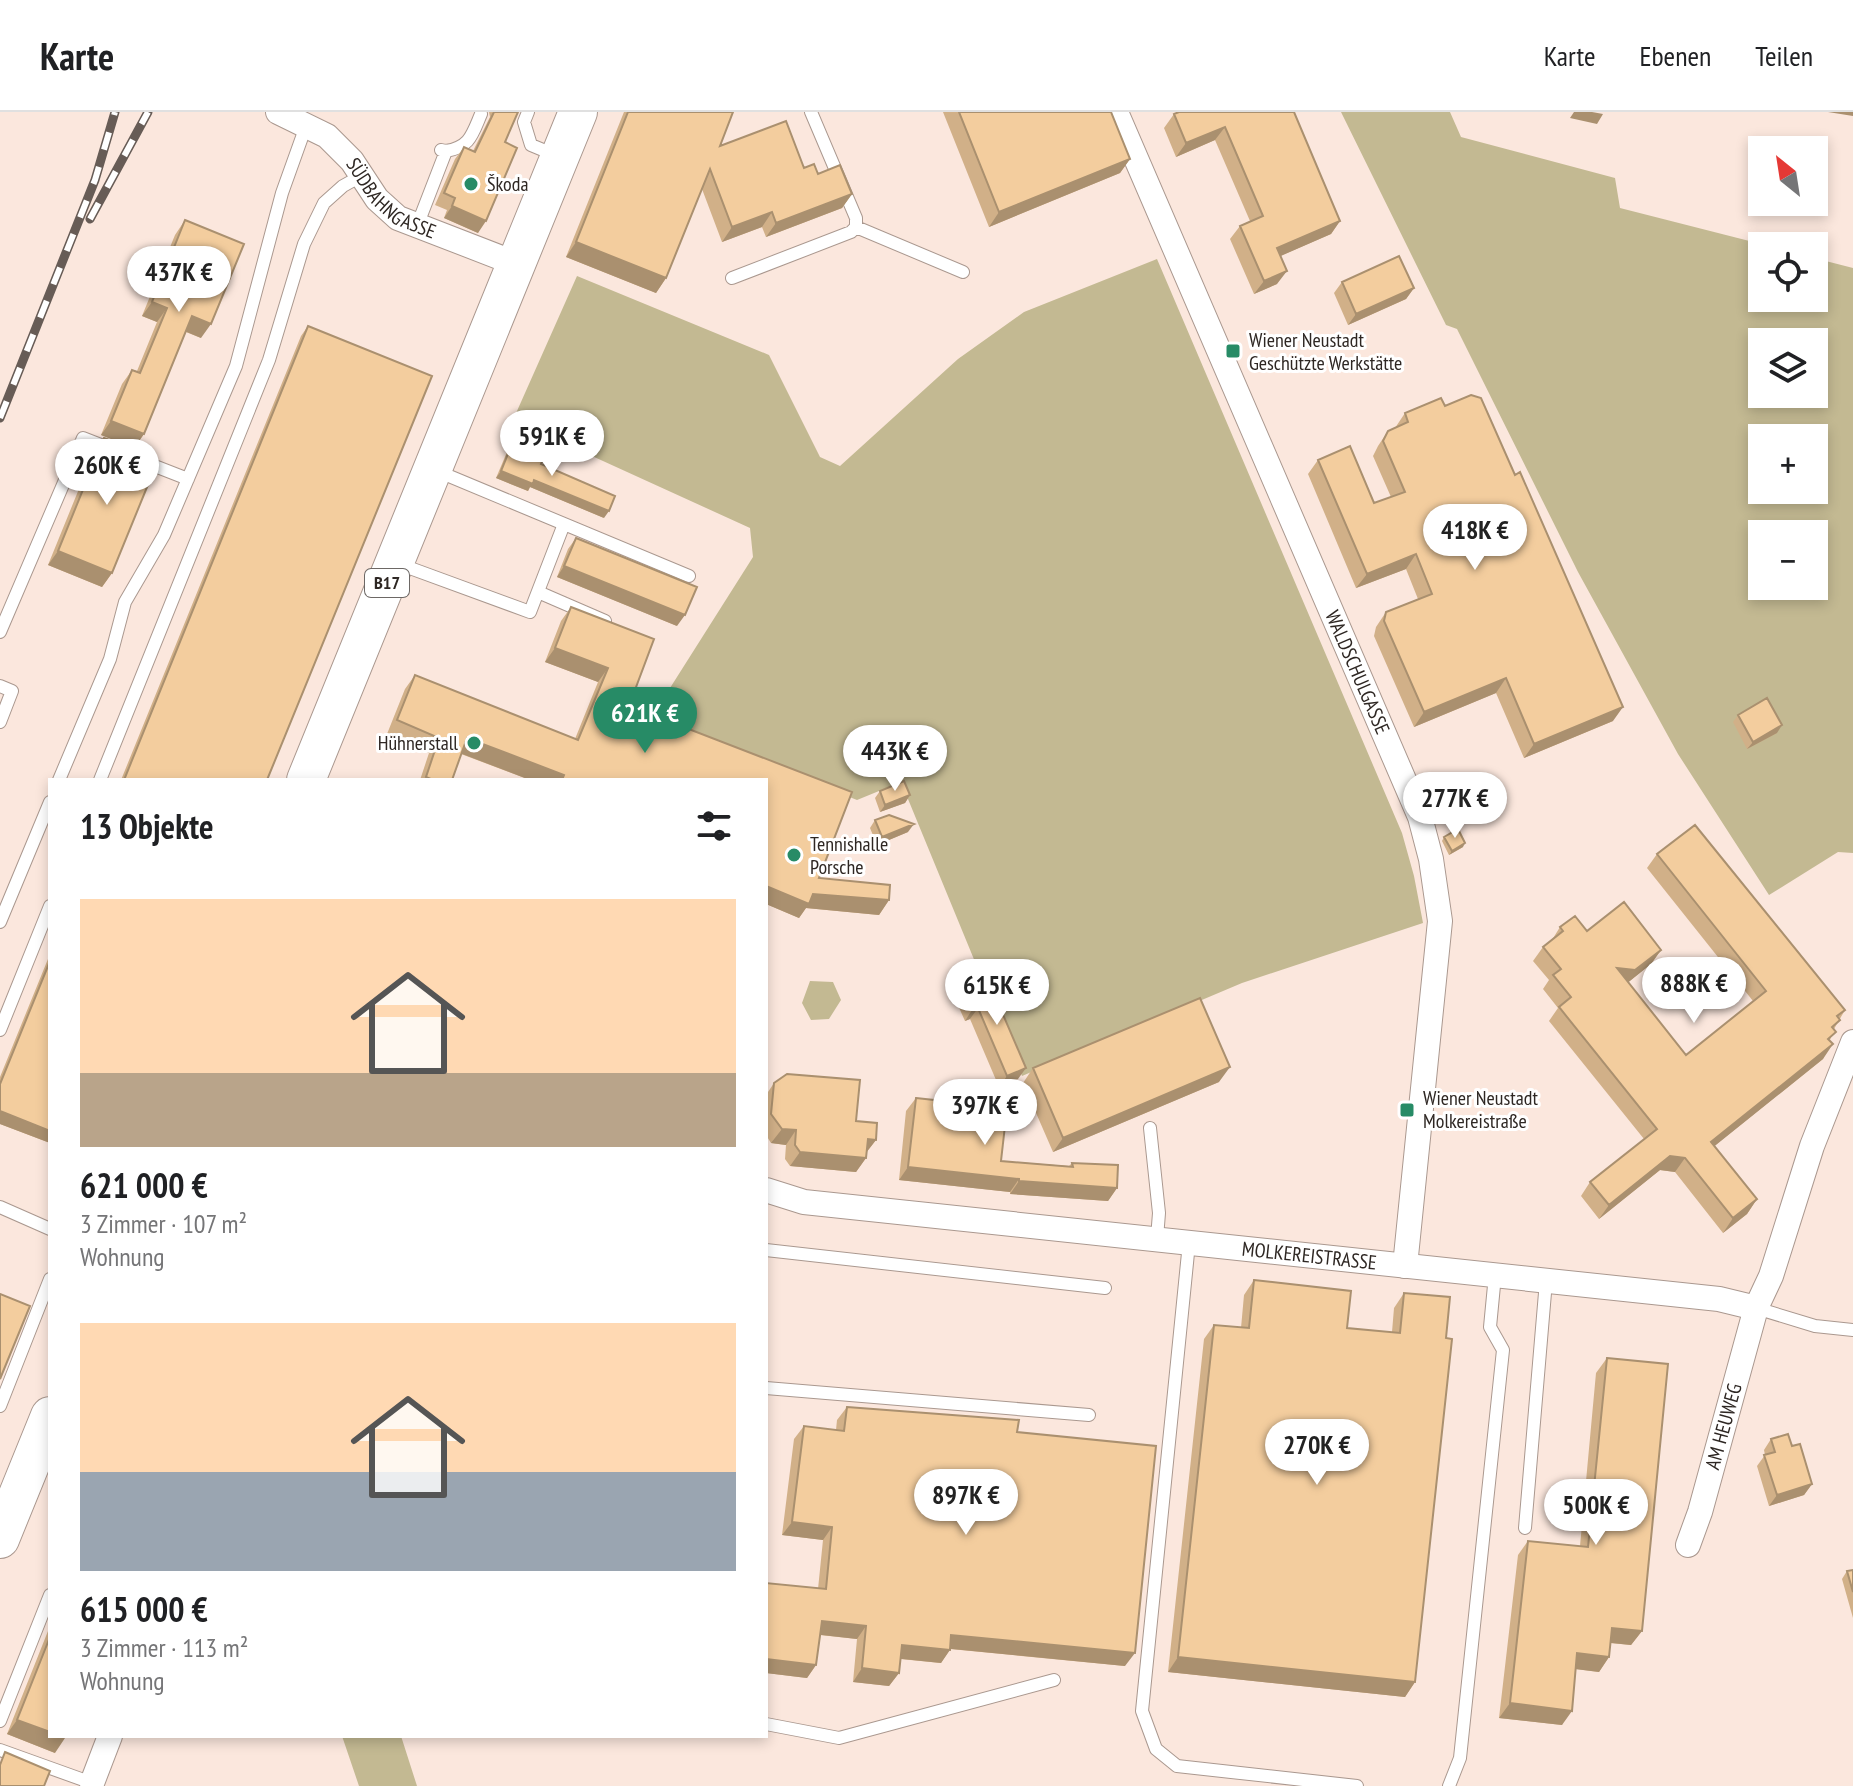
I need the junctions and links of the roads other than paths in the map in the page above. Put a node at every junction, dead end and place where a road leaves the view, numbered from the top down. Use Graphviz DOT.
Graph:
graph roads {
  1 [pos="278,112"];
  2 [pos="528,112"];
  3 [pos="578,112"];
  4 [pos="811,112"];
  5 [pos="1116,112"];
  6 [pos="481,114"];
  7 [pos="306,126"];
  8 [pos="560,157"];
  9 [pos="361,176"];
  10 [pos="417,226"];
  11 [pos="856,227"];
  12 [pos="517,264"];
  13 [pos="963,272"];
  14 [pos="732,278"];
  15 [pos="434,470"];
  16 [pos="188,479"];
  17 [pos="564,524"];
  18 [pos="396,563"];
  19 [pos="689,576"];
  20 [pos="538,592"];
  21 [pos="611,623"];
  22 [pos="0,632"];
  23 [pos="0,686"];
  24 [pos="0,722"];
  25 [pos="60,778"];
  26 [pos="101,778"];
  27 [pos="307,778"];
  28 [pos="48,807"];
  29 [pos="48,911"];
  30 [pos="0,922"];
  31 [pos="0,1030"];
  32 [pos="1853,1042"];
  33 [pos="1150,1128"];
  34 [pos="768,1191"];
  35 [pos="0,1207"];
  36 [pos="48,1228"];
  37 [pos="1157,1238"];
  38 [pos="1189,1243"];
  39 [pos="768,1250"];
  40 [pos="1405,1266"];
  41 [pos="1495,1275"];
  42 [pos="1546,1281"];
  43 [pos="48,1284"];
  44 [pos="1105,1288"];
  45 [pos="1756,1308"];
  46 [pos="1853,1330"];
  47 [pos="768,1388"];
  48 [pos="0,1406"];
  49 [pos="1089,1415"];
  50 [pos="48,1421"];
  51 [pos="1525,1528"];
  52 [pos="0,1539"];
  53 [pos="1688,1545"];
  54 [pos="48,1600"];
  55 [pos="1054,1680"];
  56 [pos="0,1721"];
  57 [pos="768,1724"];
  58 [pos="109,1738"];
  59 [pos="0,1750"];
  60 [pos="60,1772"];
  61 [pos="92,1783"];
  62 [pos="53,1786"];
  63 [pos="1357,1786"];
  64 [pos="1449,1786"];
  1 -- 7 [label="street, SÜDBAHNGASSE"];
  2 -- 8 [label="lane"];
  3 -- 8 [label="main road, B17"];
  4 -- 11 [label="lane"];
  5 -- 40 [label="street, WALDSCHULGASSE"];
  6 -- 10 [label="lane"];
  7 -- 9 [label="street, SÜDBAHNGASSE"];
  7 -- 16 [label="lane"];
  8 -- 12 [label="main road, B17"];
  9 -- 10 [label="street, SÜDBAHNGASSE"];
  9 -- 26 [label="lane"];
  10 -- 12 [label="street, SÜDBAHNGASSE"];
  11 -- 13 [label="lane"];
  11 -- 14 [label="lane"];
  12 -- 15 [label="main road, B17"];
  15 -- 17 [label="lane"];
  15 -- 18 [label="main road, B17"];
  16 -- 22 [label="lane"];
  16 -- 25 [label="lane"];
  17 -- 19 [label="lane"];
  17 -- 20 [label="lane"];
  18 -- 20 [label="lane"];
  18 -- 27 [label="main road, B17"];
  20 -- 21 [label="lane"];
  23 -- 24 [label="lane"];
  28 -- 30 [label="lane"];
  29 -- 31 [label="lane"];
  32 -- 45 [label="street, AM HEUWEG"];
  33 -- 37 [label="lane"];
  34 -- 37 [label="street, MOLKEREISTRASSE"];
  35 -- 36 [label="lane"];
  37 -- 38 [label="street, MOLKEREISTRASSE"];
  38 -- 40 [label="street, MOLKEREISTRASSE"];
  38 -- 63 [label="lane"];
  39 -- 44 [label="lane"];
  40 -- 41 [label="street, MOLKEREISTRASSE"];
  41 -- 42 [label="street, MOLKEREISTRASSE"];
  41 -- 64 [label="lane"];
  42 -- 45 [label="street, MOLKEREISTRASSE"];
  42 -- 51 [label="lane"];
  43 -- 48 [label="lane"];
  45 -- 46 [label="lane, MOLKEREISTRASSE"];
  45 -- 53 [label="street, AM HEUWEG"];
  47 -- 49 [label="lane"];
  50 -- 52 [label="main road"];
  54 -- 56 [label="lane"];
  55 -- 57 [label="lane"];
  58 -- 61 [label="street"];
  59 -- 60 [label="lane"];
  60 -- 61 [label="lane"];
  60 -- 62 [label="lane"];
}
